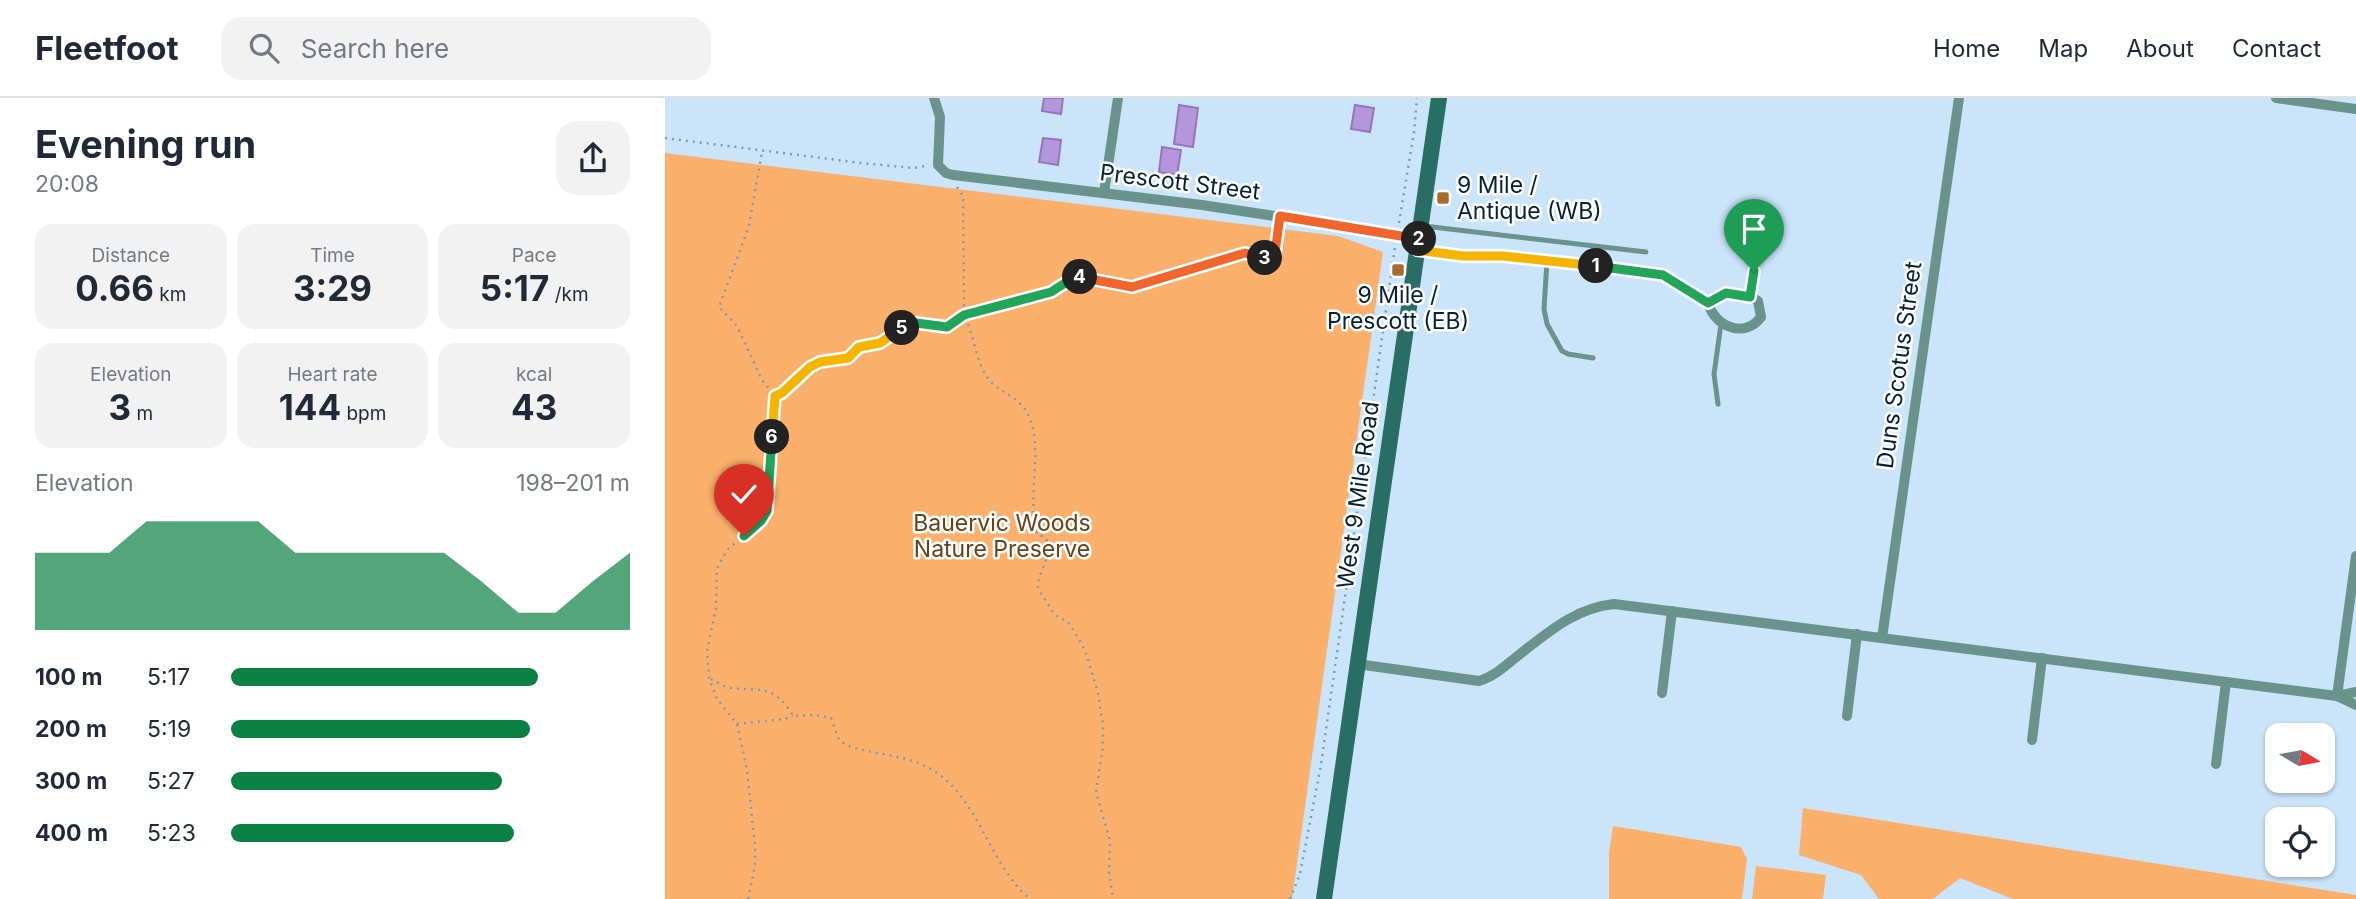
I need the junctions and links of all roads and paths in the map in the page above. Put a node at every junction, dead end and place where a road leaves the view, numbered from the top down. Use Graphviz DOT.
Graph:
graph roads {
  1 [pos="934,98"];
  2 [pos="1118,98"];
  3 [pos="1417,98"];
  4 [pos="1439,98"];
  5 [pos="1959,98"];
  6 [pos="2276,98"];
  7 [pos="2356,109"];
  8 [pos="665,138"];
  9 [pos="762,152"];
  10 [pos="938,164"];
  11 [pos="953,175"];
  12 [pos="1104,193"];
  13 [pos="1747,215"];
  14 [pos="1280,216"];
  15 [pos="1399,221"];
  16 [pos="1419,238"];
  17 [pos="1395,248"];
  18 [pos="1646,252"];
  19 [pos="1548,261"];
  20 [pos="1750,297"];
  21 [pos="1708,303"];
  22 [pos="964,315"];
  23 [pos="1721,324"];
  24 [pos="1593,358"];
  25 [pos="775,396"];
  26 [pos="1718,404"];
  27 [pos="2356,556"];
  28 [pos="1671,611"];
  29 [pos="1857,634"];
  30 [pos="1882,638"];
  31 [pos="2042,658"];
  32 [pos="1357,664"];
  33 [pos="709,678"];
  34 [pos="2226,682"];
  35 [pos="1662,692"];
  36 [pos="2356,692"];
  37 [pos="2337,696"];
  38 [pos="2356,705"];
  39 [pos="793,716"];
  40 [pos="1846,716"];
  41 [pos="737,724"];
  42 [pos="2032,740"];
  43 [pos="2216,764"];
  44 [pos="1111,891"];
  45 [pos="748,899"];
  46 [pos="1030,899"];
  47 [pos="1107,899"];
  48 [pos="1113,899"];
  49 [pos="1290,899"];
  50 [pos="1324,899"];
  1 -- 10 [label="street"];
  2 -- 12 [label="street"];
  3 -- 15 [label="path"];
  4 -- 16 [label="main road, West 9 Mile Road"];
  5 -- 30 [label="street, Duns Scotus Street"];
  6 -- 7 [label="street"];
  8 -- 9 [label="path"];
  9 -- 10 [label="path"];
  9 -- 25 [label="path"];
  10 -- 11 [label="street, Prescott Street"];
  11 -- 12 [label="street, Prescott Street"];
  11 -- 22 [label="path"];
  12 -- 14 [label="street, Prescott Street"];
  13 -- 20 [label="lane"];
  14 -- 16 [label="street, Prescott Street"];
  14 -- 22 [label="path"];
  16 -- 18 [label="lane"];
  16 -- 19 [label="street, Prescott Street"];
  16 -- 32 [label="main road, West 9 Mile Road"];
  17 -- 49 [label="path"];
  19 -- 21 [label="street, Prescott Street"];
  19 -- 24 [label="lane"];
  20 -- 21 [label="street"];
  20 -- 23 [label="street"];
  21 -- 23 [label="street"];
  22 -- 25 [label="path"];
  22 -- 44 [label="path"];
  23 -- 26 [label="lane"];
  25 -- 33 [label="path"];
  27 -- 37 [label="street"];
  28 -- 29 [label="street"];
  28 -- 32 [label="street"];
  28 -- 35 [label="street"];
  29 -- 30 [label="street"];
  29 -- 40 [label="street"];
  30 -- 31 [label="street"];
  31 -- 34 [label="street"];
  31 -- 42 [label="street"];
  32 -- 50 [label="main road, West 9 Mile Road"];
  33 -- 39 [label="path"];
  33 -- 41 [label="path"];
  34 -- 37 [label="street"];
  34 -- 43 [label="street"];
  36 -- 37 [label="street"];
  37 -- 38 [label="street"];
  39 -- 41 [label="path"];
  39 -- 46 [label="path"];
  41 -- 45 [label="path"];
  44 -- 47 [label="path"];
  44 -- 48 [label="path"];
}
